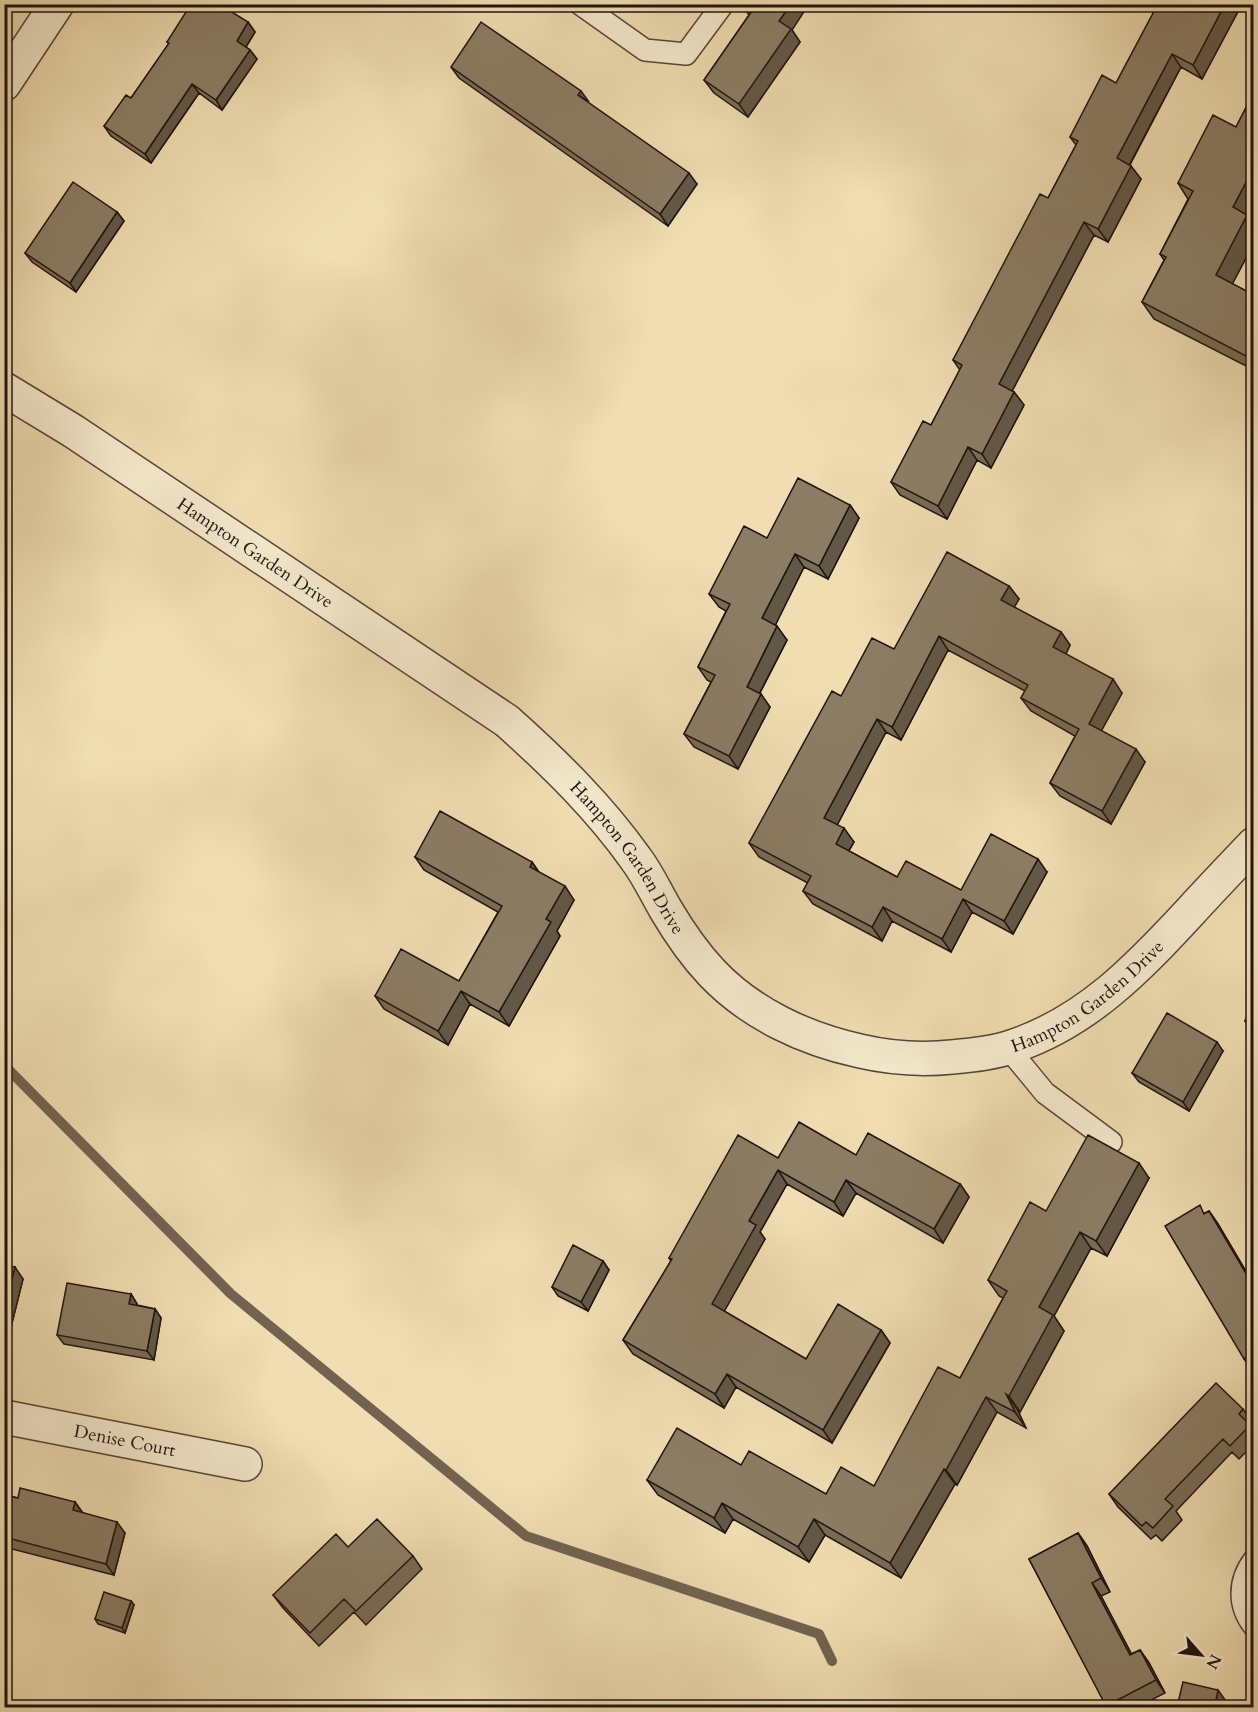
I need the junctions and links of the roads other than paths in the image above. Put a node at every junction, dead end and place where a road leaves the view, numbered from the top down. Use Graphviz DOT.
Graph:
graph roads {
  1 [pos="57,4"];
  2 [pos="580,4"];
  3 [pos="723,4"];
  4 [pos="8,71"];
  5 [pos="4,389"];
  6 [pos="1254,844"];
  7 [pos="1008,1048"];
  8 [pos="1111,1142"];
  9 [pos="4,1417"];
  10 [pos="245,1464"];
  11 [pos="1254,1560"];
  12 [pos="1254,1626"];
  1 -- 4 [label="street"];
  2 -- 3 [label="lane"];
  5 -- 7 [label="street, Hampton Garden Drive"];
  6 -- 7 [label="street, Hampton Garden Drive"];
  7 -- 8 [label="lane"];
  9 -- 10 [label="street, Denise Court"];
  11 -- 12 [label="lane"];
}
